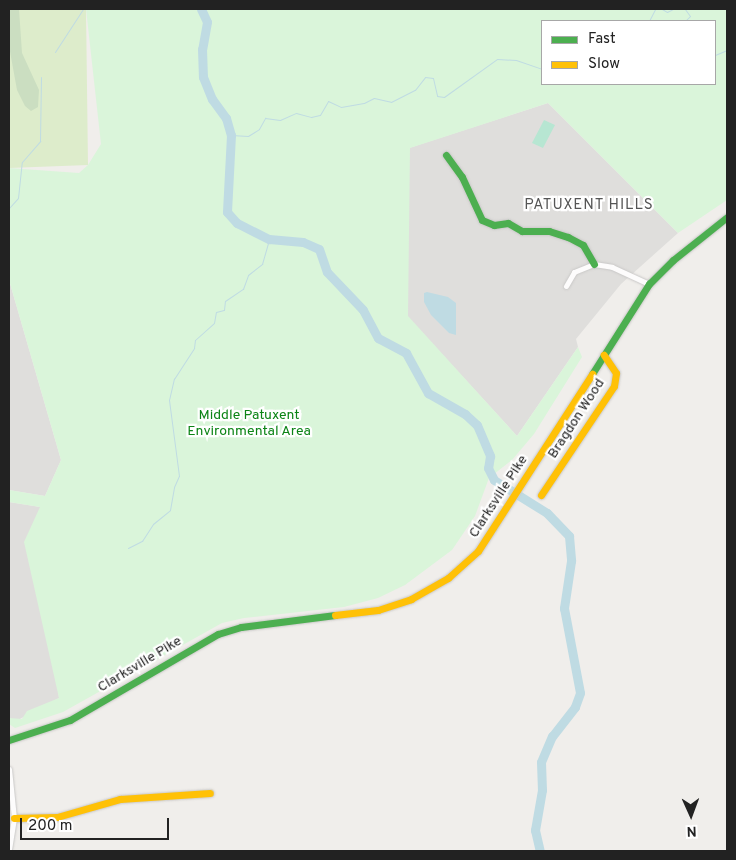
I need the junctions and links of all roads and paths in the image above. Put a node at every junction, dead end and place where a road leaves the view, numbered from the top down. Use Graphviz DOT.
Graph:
graph roads {
  1 [pos="446,154"];
  2 [pos="727,217"];
  3 [pos="594,264"];
  4 [pos="649,284"];
  5 [pos="566,286"];
  6 [pos="604,355"];
  7 [pos="541,494"];
  8 [pos="9,740"];
  9 [pos="9,769"];
  10 [pos="210,793"];
  11 [pos="14,818"];
  12 [pos="9,849"];
  1 -- 3 [label="main road"];
  2 -- 4 [label="main road, Clarksville Pike"];
  3 -- 4 [label="street"];
  3 -- 5 [label="street"];
  4 -- 6 [label="main road, Clarksville Pike"];
  6 -- 7 [label="main road, Bragdon Wood"];
  6 -- 8 [label="main road, Clarksville Pike"];
  9 -- 11 [label="street"];
  10 -- 11 [label="main road"];
  11 -- 12 [label="street"];
}
